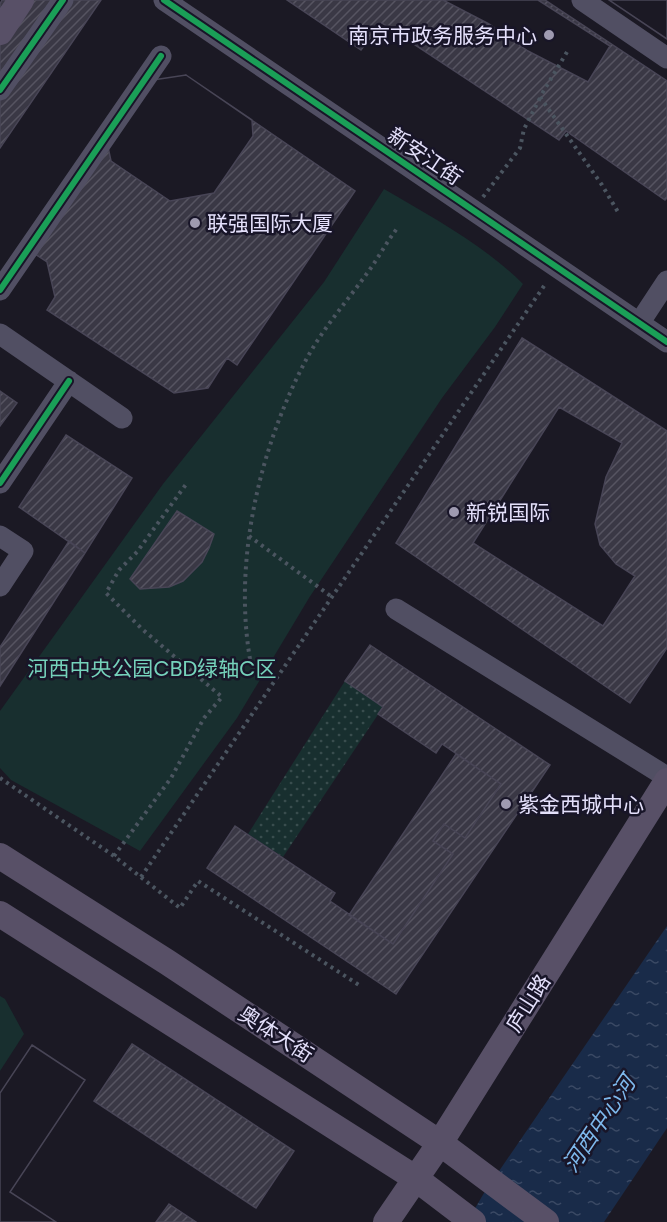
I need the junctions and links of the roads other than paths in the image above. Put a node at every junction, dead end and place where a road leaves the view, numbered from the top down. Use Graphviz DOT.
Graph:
graph roads {
  1 [pos="21,0"];
  2 [pos="63,0"];
  3 [pos="164,0"];
  4 [pos="582,0"];
  5 [pos="0,32"];
  6 [pos="161,56"];
  7 [pos="667,58"];
  8 [pos="0,90"];
  9 [pos="667,281"];
  10 [pos="0,290"];
  11 [pos="640,322"];
  12 [pos="0,334"];
  13 [pos="667,342"];
  14 [pos="69,381"];
  15 [pos="122,418"];
  16 [pos="0,483"];
  17 [pos="0,536"];
  18 [pos="0,586"];
  19 [pos="396,609"];
  20 [pos="667,779"];
  21 [pos="0,856"];
  22 [pos="0,914"];
  23 [pos="440,1143"];
  24 [pos="415,1178"];
  25 [pos="386,1222"];
  26 [pos="473,1222"];
  27 [pos="546,1222"];
  1 -- 5 [label="main road"];
  2 -- 8 [label="street"];
  3 -- 11 [label="street, 新安江街"];
  4 -- 7 [label="street"];
  6 -- 10 [label="street"];
  9 -- 11 [label="street"];
  11 -- 13 [label="street, 新安江街"];
  12 -- 14 [label="street"];
  14 -- 15 [label="street"];
  14 -- 16 [label="street"];
  17 -- 18 [label="street"];
  19 -- 20 [label="street"];
  20 -- 23 [label="main road, 庐山路"];
  21 -- 23 [label="main road, 奥体大街"];
  22 -- 24 [label="main road"];
  23 -- 24 [label="main road, 庐山路"];
  23 -- 27 [label="main road, 奥体大街"];
  24 -- 25 [label="main road, 庐山路"];
  24 -- 26 [label="main road"];
}
